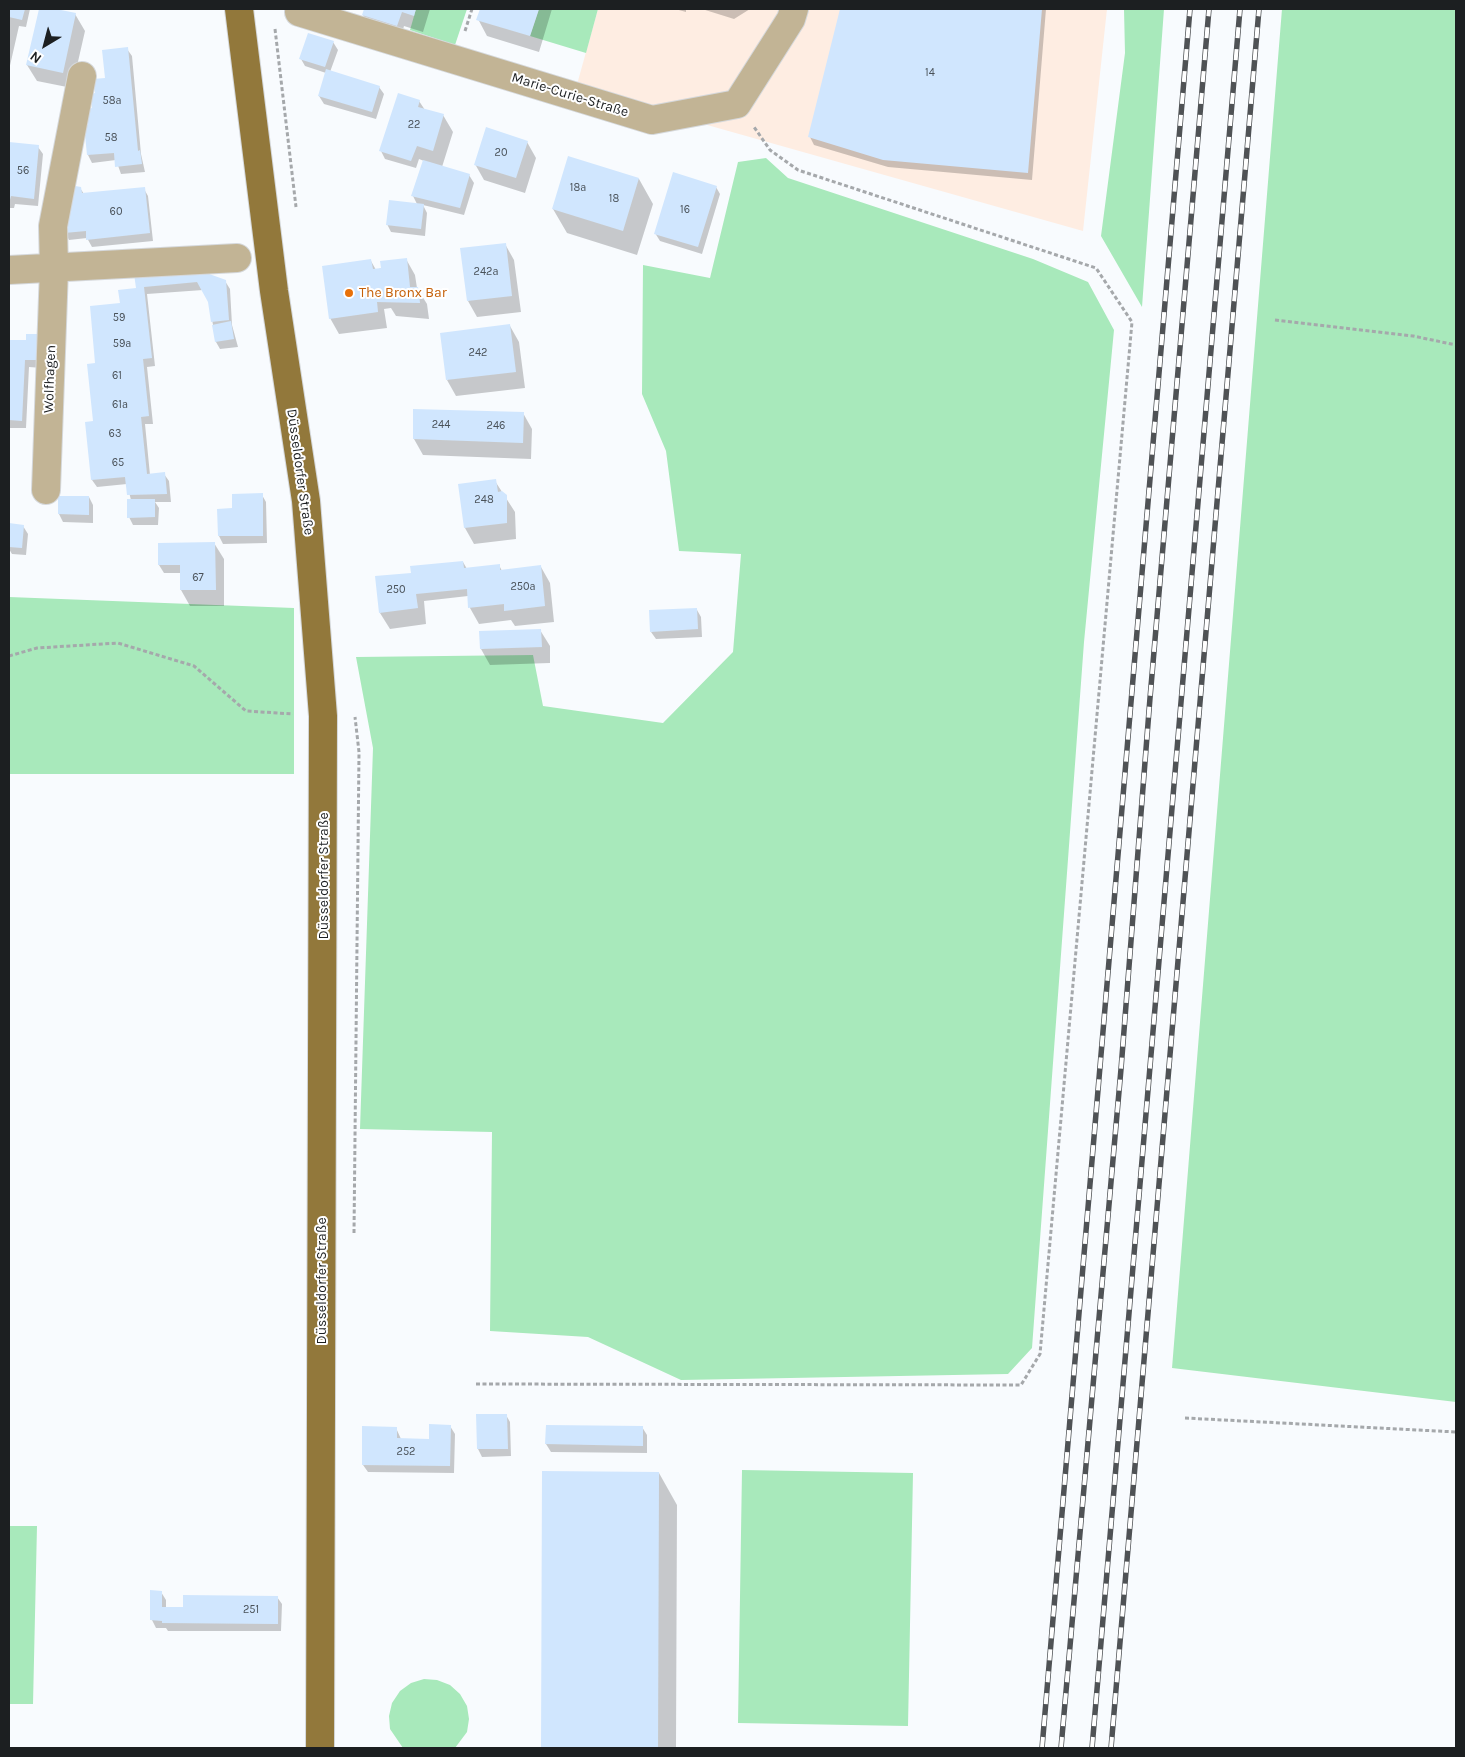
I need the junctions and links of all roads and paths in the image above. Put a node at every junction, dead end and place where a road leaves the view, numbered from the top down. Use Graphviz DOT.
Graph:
graph roads {
  1 [pos="240,9"];
  2 [pos="794,9"];
  3 [pos="299,12"];
  4 [pos="82,76"];
  5 [pos="737,104"];
  6 [pos="236,258"];
  7 [pos="54,269"];
  8 [pos="9,270"];
  9 [pos="1276,320"];
  10 [pos="1456,345"];
  11 [pos="46,490"];
  12 [pos="9,656"];
  13 [pos="324,716"];
  14 [pos="476,1384"];
  15 [pos="1185,1418"];
  16 [pos="1456,1432"];
  17 [pos="320,1748"];
  1 -- 13 [label="main road, Düsseldorfer Straße"];
  2 -- 5 [label="street"];
  3 -- 5 [label="street, Marie-Curie-Straße"];
  4 -- 7 [label="street, Wolfhagen"];
  5 -- 14 [label="path"];
  6 -- 7 [label="street"];
  7 -- 8 [label="street"];
  7 -- 11 [label="street, Wolfhagen"];
  9 -- 10 [label="path"];
  12 -- 13 [label="path"];
  13 -- 17 [label="main road, Düsseldorfer Straße"];
  15 -- 16 [label="path"];
}
